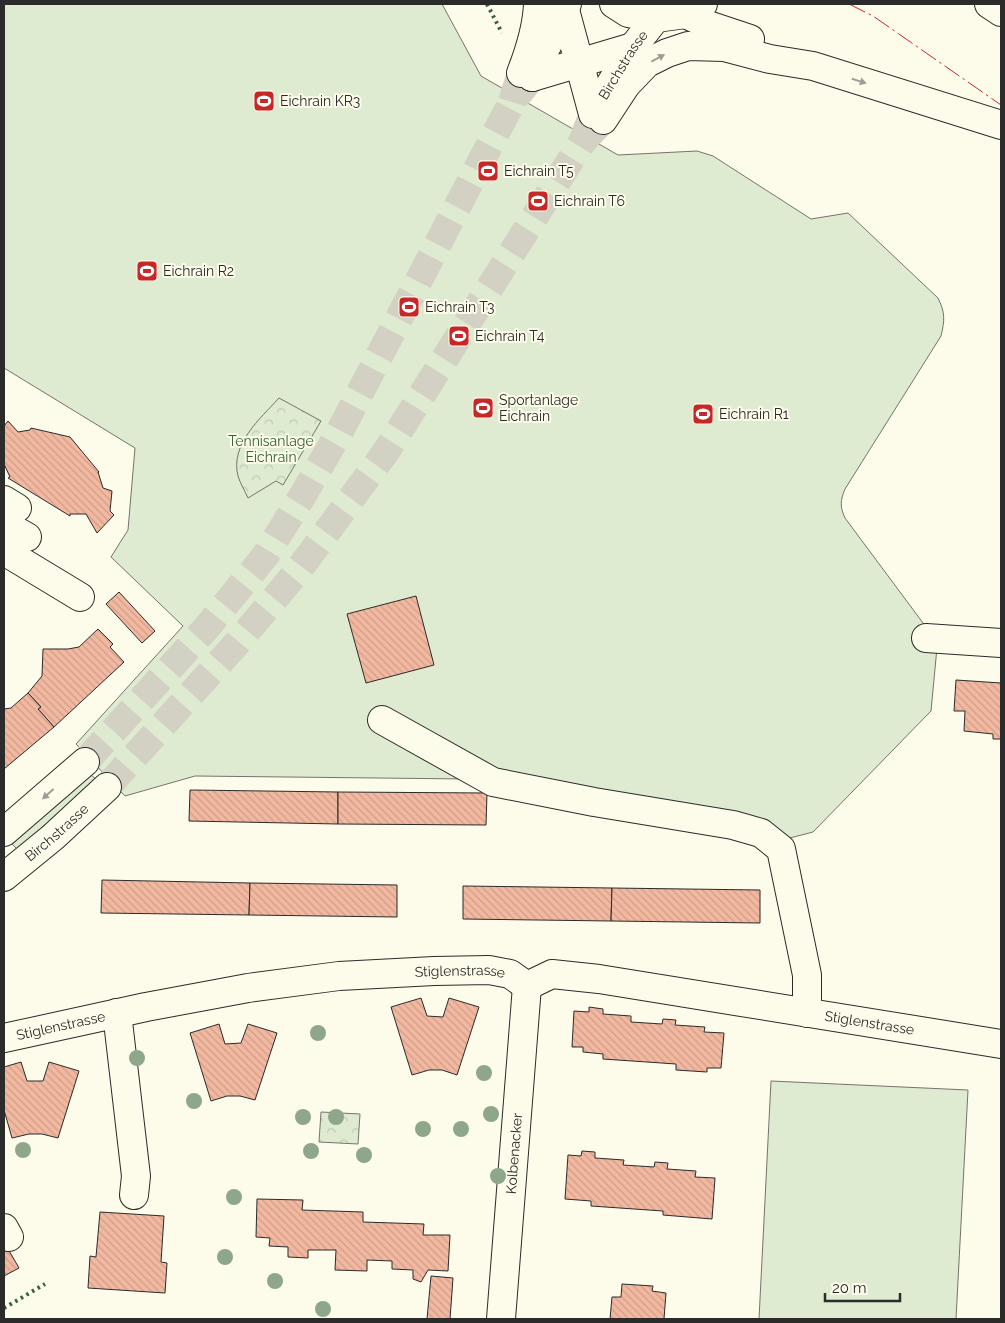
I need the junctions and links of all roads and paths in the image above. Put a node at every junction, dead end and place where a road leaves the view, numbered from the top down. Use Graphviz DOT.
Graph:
graph roads {
  1 [pos="538,4"];
  2 [pos="614,4"];
  3 [pos="989,4"];
  4 [pos="566,7"];
  5 [pos="695,9"];
  6 [pos="1001,12"];
  7 [pos="656,18"];
  8 [pos="633,47"];
  9 [pos="578,63"];
  10 [pos="813,66"];
  11 [pos="526,75"];
  12 [pos="598,117"];
  13 [pos="1001,125"];
  14 [pos="8,511"];
  15 [pos="15,544"];
  16 [pos="80,597"];
  17 [pos="926,638"];
  18 [pos="1001,643"];
  19 [pos="382,720"];
  20 [pos="84,762"];
  21 [pos="107,787"];
  22 [pos="4,832"];
  23 [pos="4,877"];
  24 [pos="527,986"];
  25 [pos="117,1013"];
  26 [pos="807,1013"];
  27 [pos="4,1038"];
  28 [pos="1001,1044"];
  29 [pos="134,1195"];
  30 [pos="501,1319"];
  1 -- 11 [label="main road"];
  2 -- 7 [label="main road, Birchstrasse"];
  3 -- 6 [label="main road"];
  4 -- 9 [label="main road"];
  4 -- 11 [label="main road"];
  5 -- 7 [label="main road, Birchstrasse"];
  5 -- 10 [label="main road"];
  7 -- 8 [label="main road, Birchstrasse"];
  8 -- 9 [label="main road"];
  8 -- 12 [label="main road, Birchstrasse"];
  9 -- 11 [label="main road"];
  9 -- 12 [label="main road"];
  12 -- 10 [label="main road, one-way"];
  10 -- 13 [label="main road, one-way"];
  14 -- 15 [label="main road"];
  15 -- 16 [label="main road"];
  17 -- 18 [label="main road"];
  19 -- 26 [label="main road"];
  20 -- 22 [label="main road, one-way"];
  21 -- 23 [label="main road, Birchstrasse"];
  24 -- 25 [label="main road, Stiglenstrasse"];
  24 -- 26 [label="main road, Stiglenstrasse"];
  24 -- 30 [label="main road, Kolbenacker"];
  25 -- 27 [label="main road, Stiglenstrasse"];
  25 -- 29 [label="main road"];
  26 -- 28 [label="main road, Stiglenstrasse"];
}
